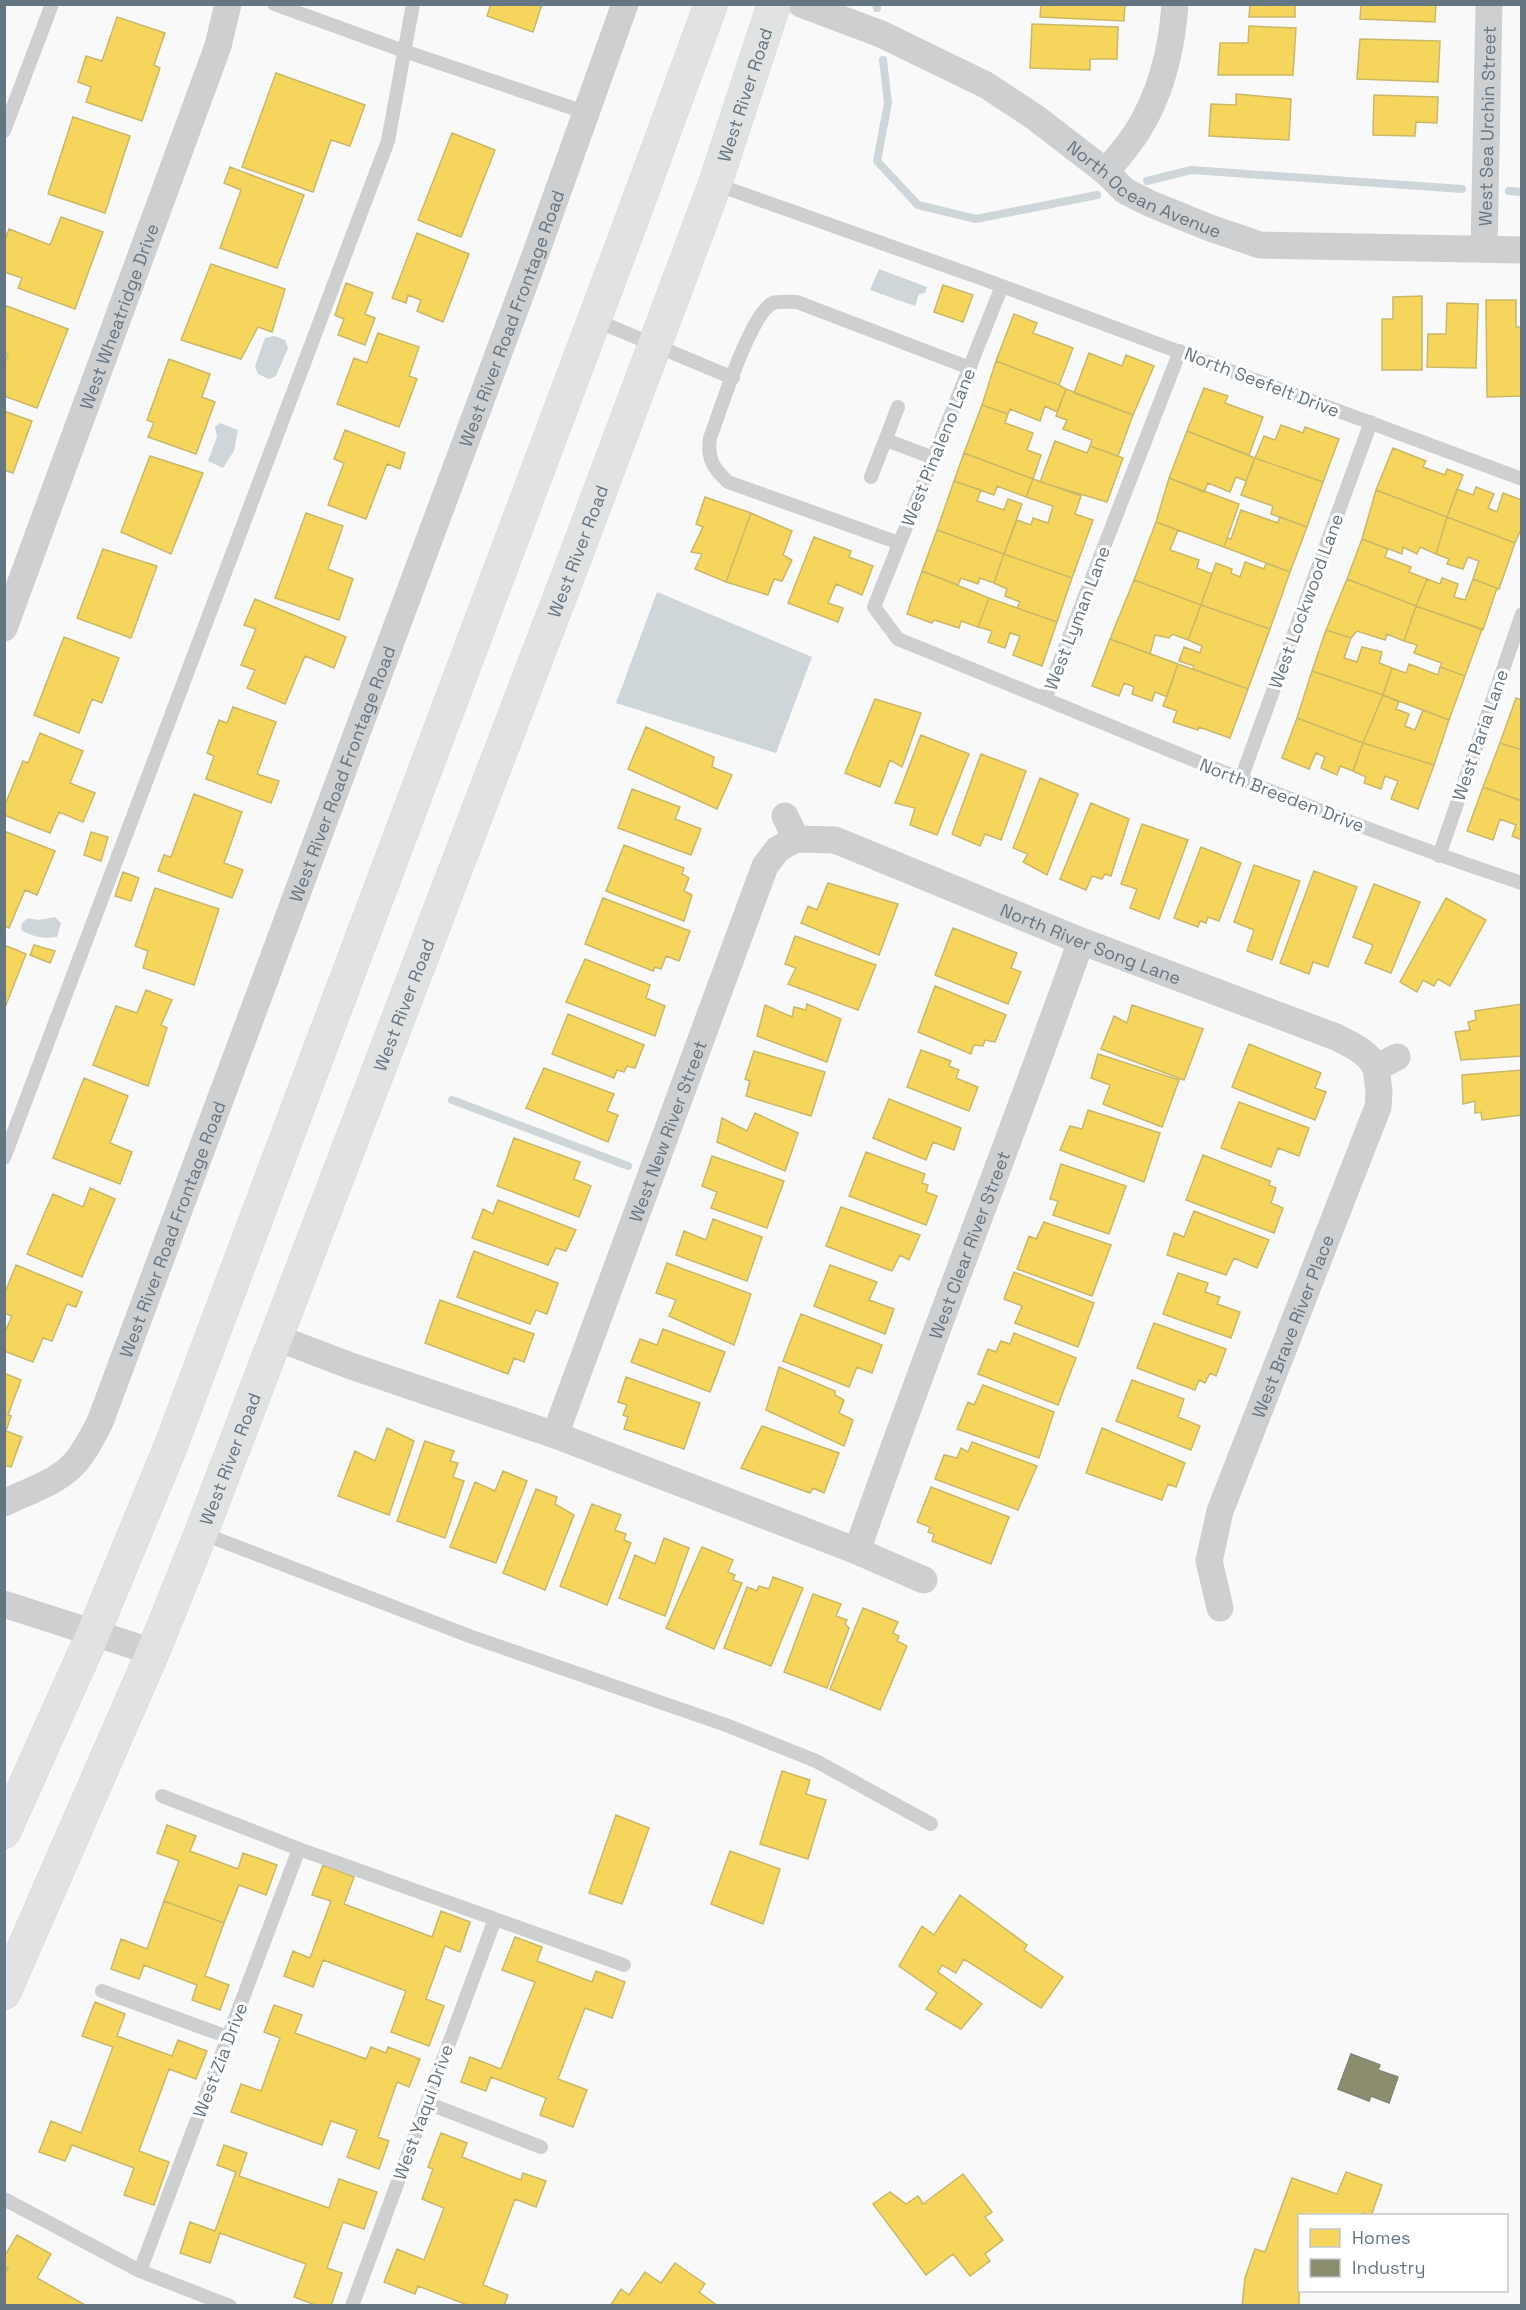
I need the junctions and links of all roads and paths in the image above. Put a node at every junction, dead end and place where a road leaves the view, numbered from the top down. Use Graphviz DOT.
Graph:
graph roads {
  1 [pos="52,4"];
  2 [pos="228,4"];
  3 [pos="274,4"];
  4 [pos="413,4"];
  5 [pos="625,4"];
  6 [pos="711,4"];
  7 [pos="774,4"];
  8 [pos="801,4"];
  9 [pos="1175,4"];
  10 [pos="1488,4"];
  11 [pos="404,51"];
  12 [pos="587,113"];
  13 [pos="4,131"];
  14 [pos="1106,172"];
  15 [pos="715,184"];
  16 [pos="1484,249"];
  17 [pos="1521,250"];
  18 [pos="1002,286"];
  19 [pos="595,320"];
  20 [pos="655,346"];
  21 [pos="1180,351"];
  22 [pos="970,368"];
  23 [pos="733,378"];
  24 [pos="898,407"];
  25 [pos="1371,422"];
  26 [pos="886,440"];
  27 [pos="934,458"];
  28 [pos="871,477"];
  29 [pos="1521,479"];
  30 [pos="900,543"];
  31 [pos="874,607"];
  32 [pos="1521,614"];
  33 [pos="4,628"];
  34 [pos="1045,699"];
  35 [pos="1241,779"];
  36 [pos="791,827"];
  37 [pos="1439,856"];
  38 [pos="1521,883"];
  39 [pos="1081,940"];
  40 [pos="1386,1063"];
  41 [pos="4,1158"];
  42 [pos="275,1337"];
  43 [pos="555,1435"];
  44 [pos="4,1503"];
  45 [pos="201,1533"];
  46 [pos="856,1551"];
  47 [pos="924,1580"];
  48 [pos="4,1604"];
  49 [pos="1220,1608"];
  50 [pos="93,1634"];
  51 [pos="153,1652"];
  52 [pos="162,1796"];
  53 [pos="931,1824"];
  54 [pos="4,1832"];
  55 [pos="300,1849"];
  56 [pos="495,1919"];
  57 [pos="624,1965"];
  58 [pos="102,1991"];
  59 [pos="4,1993"];
  60 [pos="228,2037"];
  61 [pos="427,2103"];
  62 [pos="542,2147"];
  63 [pos="4,2199"];
  64 [pos="140,2271"];
  65 [pos="210,2302"];
  66 [pos="230,2306"];
  67 [pos="352,2306"];
  1 -- 13 [label="lane"];
  2 -- 33 [label="street, West Wheatridge Drive"];
  3 -- 11 [label="lane"];
  4 -- 11 [label="lane"];
  5 -- 12 [label="street, West River Road Frontage Road"];
  6 -- 19 [label="main road"];
  7 -- 15 [label="main road, West River Road"];
  8 -- 14 [label="street, North Ocean Avenue"];
  9 -- 14 [label="street"];
  10 -- 16 [label="street, West Sea Urchin Street"];
  11 -- 12 [label="lane"];
  11 -- 41 [label="lane"];
  12 -- 44 [label="street, West River Road Frontage Road"];
  14 -- 16 [label="street, North Ocean Avenue"];
  15 -- 18 [label="lane, North Seefelt Drive"];
  15 -- 20 [label="main road, West River Road"];
  16 -- 17 [label="street, North Ocean Avenue"];
  18 -- 21 [label="lane, North Seefelt Drive"];
  18 -- 22 [label="lane, West Pinaleno Lane"];
  19 -- 20 [label="lane"];
  19 -- 50 [label="main road"];
  20 -- 23 [label="lane"];
  20 -- 42 [label="main road, West River Road"];
  21 -- 25 [label="lane, North Seefelt Drive"];
  21 -- 34 [label="lane, West Lyman Lane"];
  22 -- 23 [label="lane"];
  22 -- 27 [label="lane, West Pinaleno Lane"];
  23 -- 30 [label="lane"];
  24 -- 26 [label="lane"];
  25 -- 29 [label="lane, North Seefelt Drive"];
  25 -- 35 [label="lane, West Lockwood Lane"];
  26 -- 27 [label="lane"];
  26 -- 28 [label="lane"];
  27 -- 30 [label="lane, West Pinaleno Lane"];
  30 -- 31 [label="lane, West Pinaleno Lane"];
  31 -- 34 [label="lane, West Lyman Lane"];
  32 -- 37 [label="lane, West Paria Lane"];
  34 -- 35 [label="lane, North Breeden Drive"];
  35 -- 37 [label="lane, North Breeden Drive"];
  36 -- 39 [label="street, North River Song Lane"];
  36 -- 43 [label="street, West New River Street"];
  37 -- 38 [label="lane, North Breeden Drive"];
  39 -- 40 [label="street, North River Song Lane"];
  39 -- 46 [label="street, West Clear River Street"];
  40 -- 49 [label="street, West Brave River Place"];
  42 -- 43 [label="street"];
  42 -- 45 [label="main road, West River Road"];
  43 -- 46 [label="street"];
  45 -- 51 [label="main road, West River Road"];
  45 -- 53 [label="lane"];
  46 -- 47 [label="street"];
  48 -- 50 [label="street"];
  50 -- 51 [label="street"];
  50 -- 54 [label="main road"];
  51 -- 59 [label="main road, West River Road"];
  52 -- 55 [label="lane"];
  55 -- 56 [label="lane"];
  55 -- 60 [label="lane, West Zia Drive"];
  56 -- 57 [label="lane"];
  56 -- 61 [label="lane, West Yaqui Drive"];
  58 -- 60 [label="lane"];
  60 -- 64 [label="lane, West Zia Drive"];
  61 -- 62 [label="lane"];
  61 -- 67 [label="lane, West Yaqui Drive"];
  63 -- 64 [label="lane"];
  64 -- 65 [label="lane"];
  65 -- 66 [label="lane"];
}
